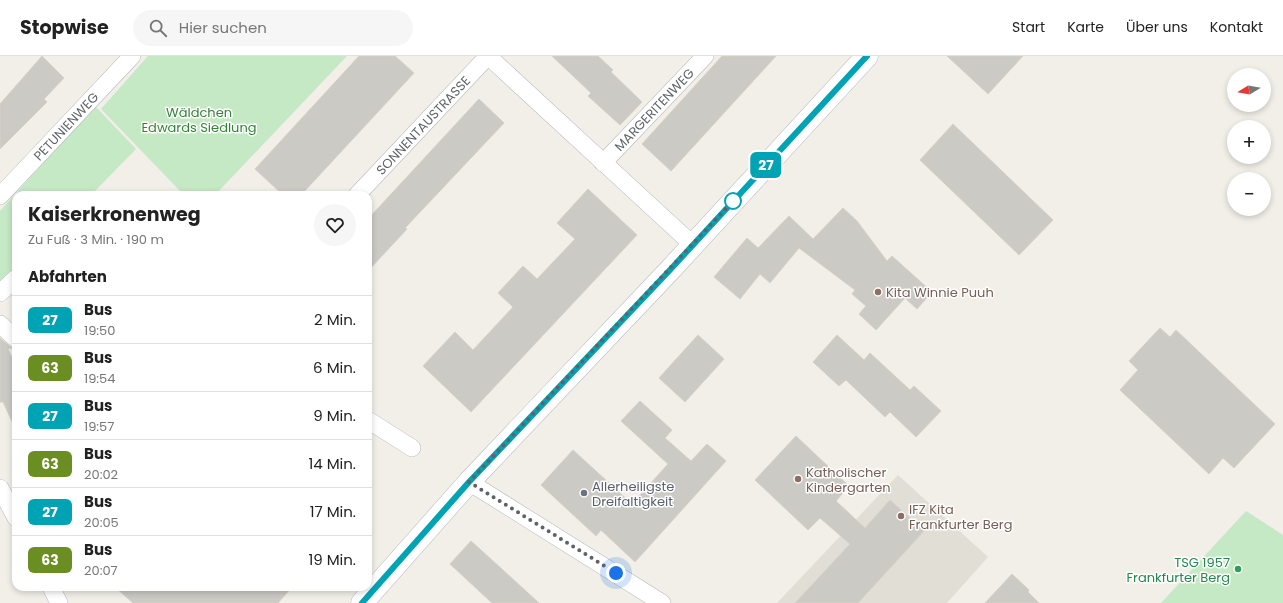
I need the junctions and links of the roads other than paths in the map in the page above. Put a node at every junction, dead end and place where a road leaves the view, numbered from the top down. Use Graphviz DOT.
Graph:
graph roads {
  1 [pos="132,56"];
  2 [pos="488,56"];
  3 [pos="705,56"];
  4 [pos="867,56"];
  5 [pos="603,163"];
  6 [pos="361,191"];
  7 [pos="0,196"];
  8 [pos="693,245"];
  9 [pos="12,282"];
  10 [pos="0,293"];
  11 [pos="0,324"];
  12 [pos="12,335"];
  13 [pos="372,423"];
  14 [pos="412,448"];
  15 [pos="469,482"];
  16 [pos="0,488"];
  17 [pos="12,510"];
  18 [pos="53,591"];
  19 [pos="59,603"];
  20 [pos="362,603"];
  21 [pos="662,603"];
  1 -- 7 [label="street, PETUNIENWEG"];
  2 -- 5 [label="street"];
  2 -- 6 [label="street, SONNENTAUSTRASSE"];
  3 -- 5 [label="street, MARGERITENWEG"];
  4 -- 8 [label="street"];
  5 -- 8 [label="street"];
  8 -- 15 [label="street"];
  9 -- 10 [label="street"];
  11 -- 12 [label="street"];
  13 -- 14 [label="street"];
  15 -- 20 [label="street"];
  15 -- 21 [label="street"];
  16 -- 17 [label="street"];
  18 -- 19 [label="street"];
}
